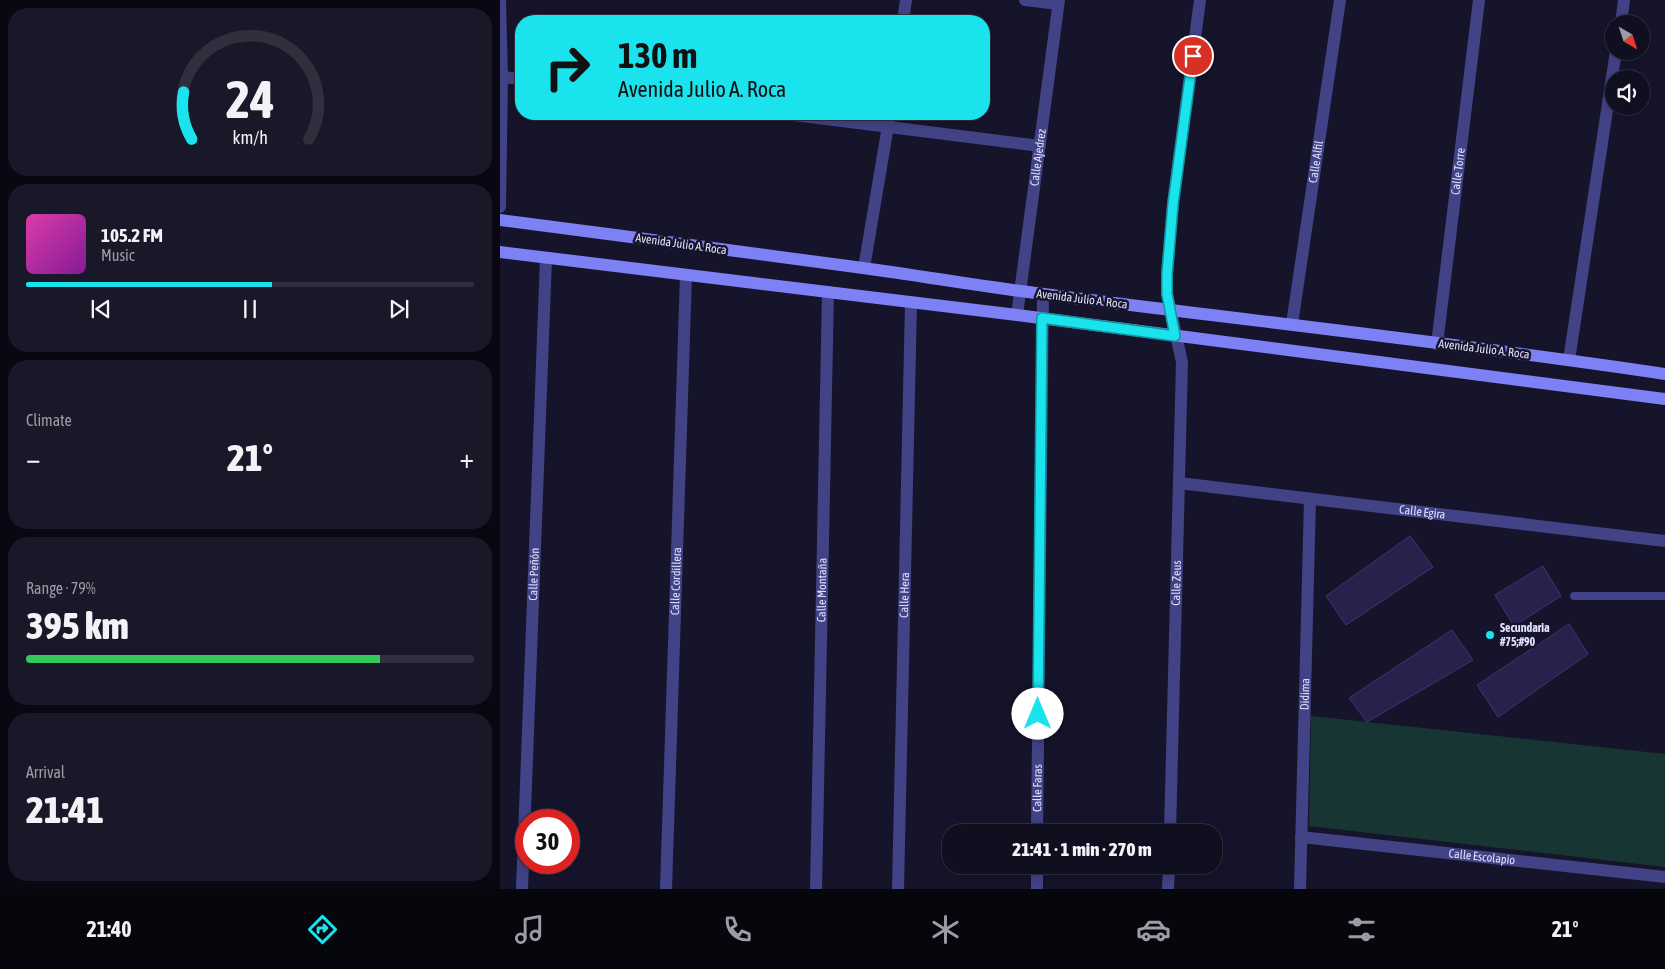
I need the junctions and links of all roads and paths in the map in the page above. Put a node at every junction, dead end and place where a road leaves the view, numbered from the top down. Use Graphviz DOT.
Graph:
graph roads {
  1 [pos="500,0"];
  2 [pos="906,0"];
  3 [pos="1025,0"];
  4 [pos="1200,0"];
  5 [pos="1340,0"];
  6 [pos="1480,0"];
  7 [pos="1624,0"];
  8 [pos="1058,2"];
  9 [pos="904,15"];
  10 [pos="1622,15"];
  11 [pos="1615,60"];
  12 [pos="502,77"];
  13 [pos="515,79"];
  14 [pos="833,120"];
  15 [pos="889,120"];
  16 [pos="888,127"];
  17 [pos="1040,146"];
  18 [pos="500,207"];
  19 [pos="500,220"];
  20 [pos="500,252"];
  21 [pos="546,258"];
  22 [pos="864,268"];
  23 [pos="686,275"];
  24 [pos="1021,291"];
  25 [pos="828,292"];
  26 [pos="1043,294"];
  27 [pos="911,303"];
  28 [pos="1170,310"];
  29 [pos="1017,315"];
  30 [pos="1042,318"];
  31 [pos="1292,324"];
  32 [pos="1175,336"];
  33 [pos="1437,344"];
  34 [pos="1569,360"];
  35 [pos="1665,374"];
  36 [pos="1665,399"];
  37 [pos="1179,483"];
  38 [pos="1310,499"];
  39 [pos="1665,541"];
  40 [pos="1574,596"];
  41 [pos="1665,596"];
  42 [pos="1037,824"];
  43 [pos="1170,824"];
  44 [pos="1301,837"];
  45 [pos="1037,874"];
  46 [pos="1169,874"];
  47 [pos="1665,877"];
  48 [pos="522,889"];
  49 [pos="666,889"];
  50 [pos="816,889"];
  51 [pos="898,889"];
  52 [pos="1037,889"];
  53 [pos="1168,889"];
  54 [pos="1300,889"];
  1 -- 12 [label="street"];
  2 -- 9 [label="street"];
  3 -- 8 [label="street"];
  4 -- 28 [label="street, Calle Zeus"];
  5 -- 31 [label="street, Calle Alfil"];
  6 -- 33 [label="street, Calle Torre"];
  7 -- 10 [label="street"];
  8 -- 17 [label="street, Calle Ajedrez"];
  11 -- 34 [label="street"];
  12 -- 13 [label="street"];
  12 -- 18 [label="street"];
  14 -- 16 [label="street"];
  15 -- 16 [label="street"];
  16 -- 17 [label="street"];
  16 -- 22 [label="street"];
  17 -- 24 [label="street, Calle Ajedrez"];
  19 -- 22 [label="street, Avenida Julio A. Roca"];
  20 -- 21 [label="street, Avenida Julio A. Roca"];
  21 -- 23 [label="street, Avenida Julio A. Roca"];
  21 -- 48 [label="street, Calle Peñón"];
  22 -- 24 [label="street, Avenida Julio A. Roca"];
  23 -- 25 [label="street, Avenida Julio A. Roca"];
  23 -- 49 [label="street, Calle Cordillera"];
  24 -- 26 [label="street, Avenida Julio A. Roca"];
  24 -- 29 [label="street, Calle Ajedrez"];
  25 -- 27 [label="street, Avenida Julio A. Roca"];
  25 -- 50 [label="street, Calle Montaña"];
  26 -- 28 [label="street, Avenida Julio A. Roca"];
  26 -- 30 [label="street, Calle Faras"];
  27 -- 29 [label="street, Avenida Julio A. Roca"];
  27 -- 51 [label="street, Calle Hera"];
  28 -- 31 [label="street, Avenida Julio A. Roca"];
  28 -- 32 [label="street, Calle Zeus"];
  29 -- 30 [label="street, Avenida Julio A. Roca"];
  30 -- 32 [label="street, Avenida Julio A. Roca"];
  30 -- 42 [label="street, Calle Faras"];
  31 -- 33 [label="street, Avenida Julio A. Roca"];
  32 -- 36 [label="street, Avenida Julio A. Roca"];
  32 -- 37 [label="street, Calle Zeus"];
  33 -- 34 [label="street, Avenida Julio A. Roca"];
  34 -- 35 [label="street, Avenida Julio A. Roca"];
  37 -- 38 [label="street, Calle Egira"];
  37 -- 43 [label="street, Calle Zeus"];
  38 -- 39 [label="street, Calle Egira"];
  38 -- 44 [label="street, Didima"];
  40 -- 41 [label="lane"];
  44 -- 47 [label="street, Calle Escolapio"];
  44 -- 54 [label="street, Didima"];
  45 -- 52 [label="street"];
  46 -- 53 [label="street"];
}
